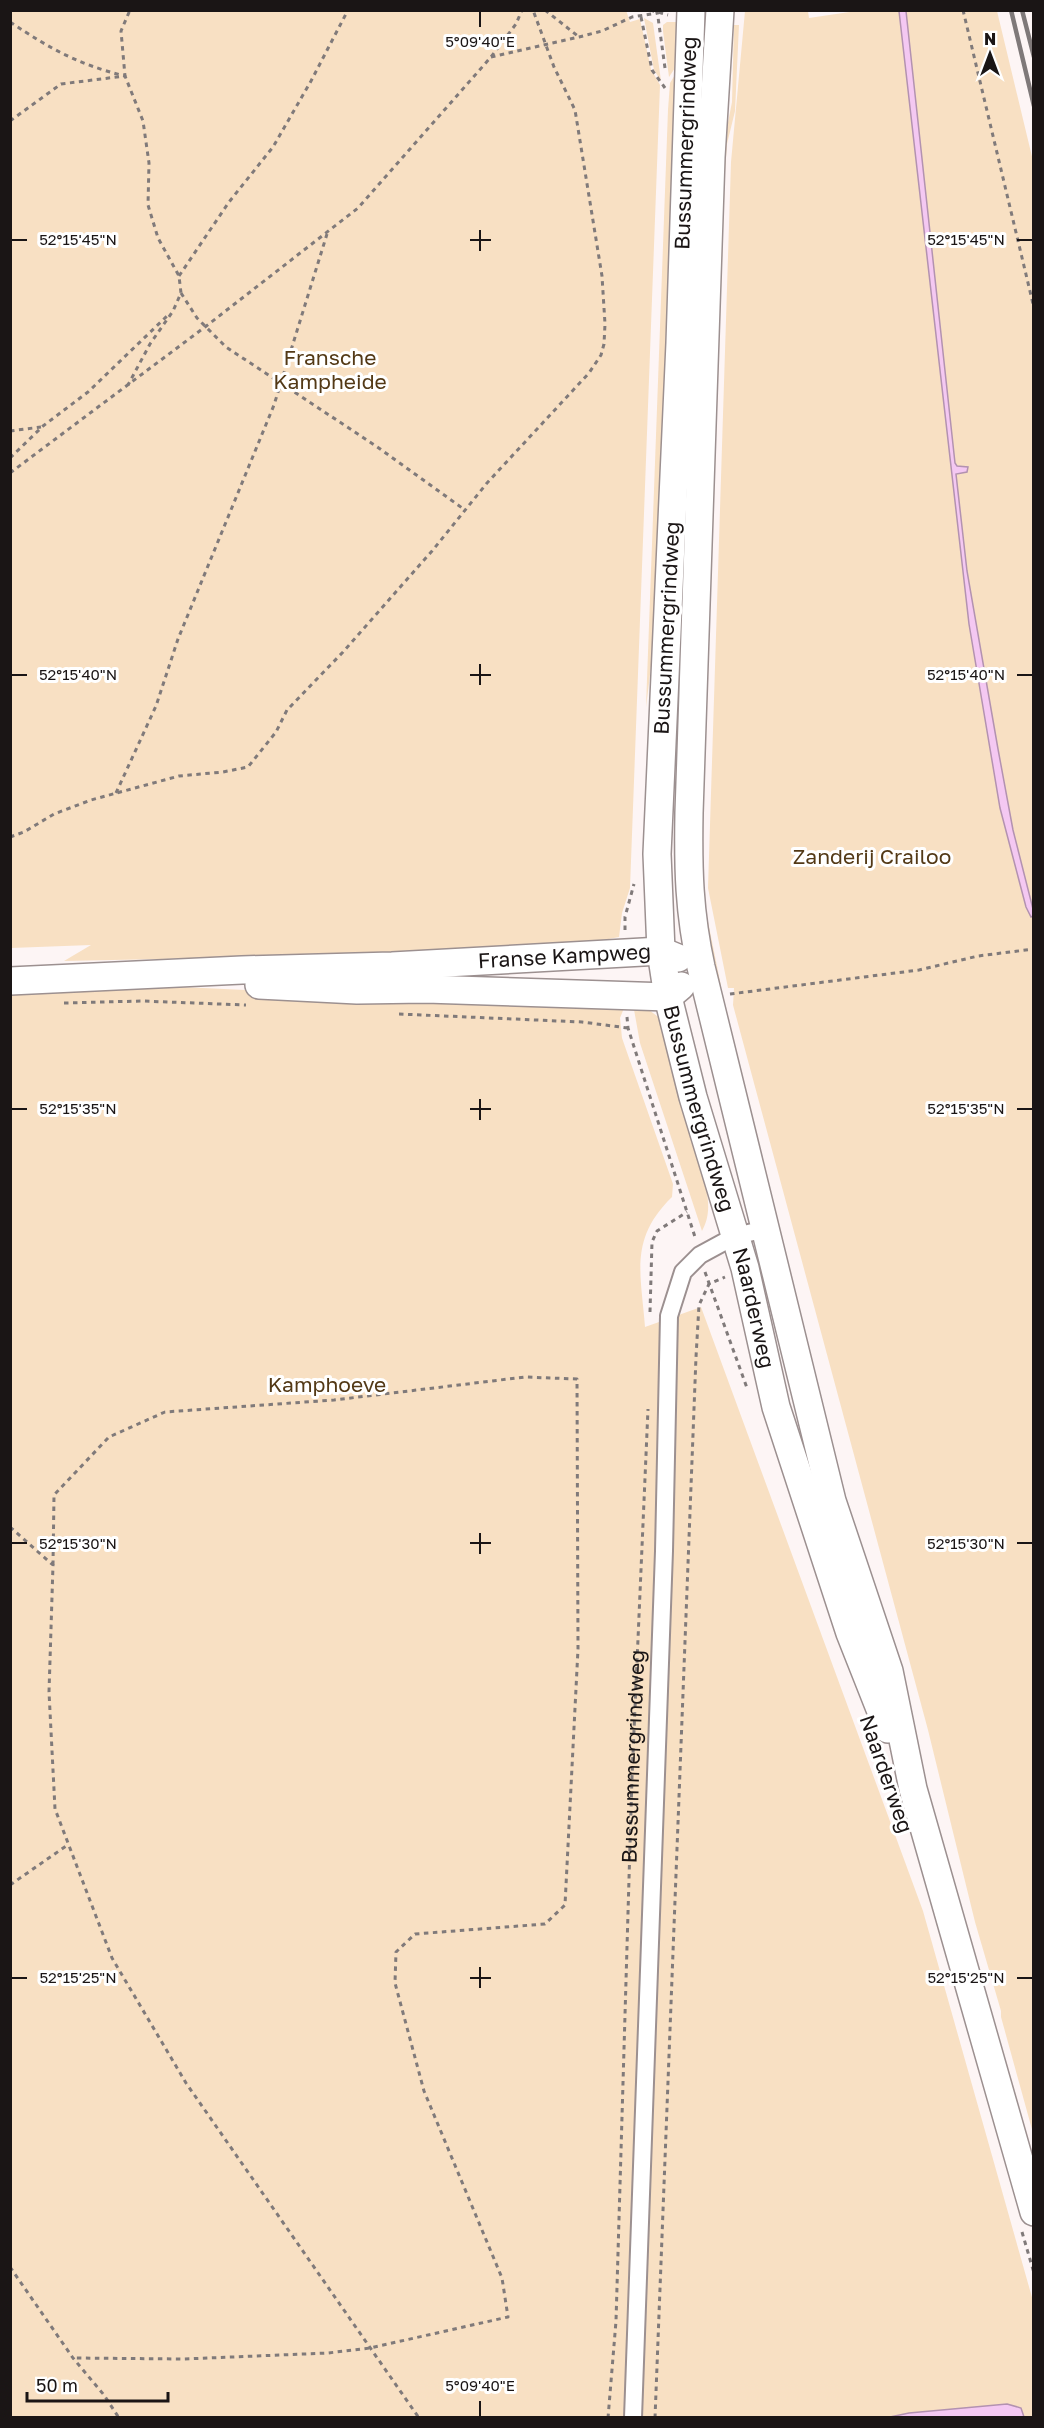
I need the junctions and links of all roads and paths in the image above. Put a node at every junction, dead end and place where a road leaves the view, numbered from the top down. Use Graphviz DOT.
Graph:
graph roads {
  1 [pos="130,10"];
  2 [pos="348,10"];
  3 [pos="522,10"];
  4 [pos="533,10"];
  5 [pos="545,10"];
  6 [pos="650,10"];
  7 [pos="691,10"];
  8 [pos="720,10"];
  9 [pos="963,10"];
  10 [pos="657,12"];
  11 [pos="641,17"];
  12 [pos="10,22"];
  13 [pos="579,37"];
  14 [pos="546,45"];
  15 [pos="490,57"];
  16 [pos="125,76"];
  17 [pos="665,88"];
  18 [pos="10,121"];
  19 [pos="328,233"];
  20 [pos="179,276"];
  21 [pos="181,293"];
  22 [pos="1034,308"];
  23 [pos="173,311"];
  24 [pos="205,327"];
  25 [pos="280,384"];
  26 [pos="127,386"];
  27 [pos="690,401"];
  28 [pos="43,426"];
  29 [pos="10,431"];
  30 [pos="10,458"];
  31 [pos="10,473"];
  32 [pos="465,510"];
  33 [pos="116,793"];
  34 [pos="10,837"];
  35 [pos="1034,950"];
  36 [pos="661,951"];
  37 [pos="701,967"];
  38 [pos="108,978"];
  39 [pos="10,981"];
  40 [pos="668,997"];
  41 [pos="709,997"];
  42 [pos="628,1028"];
  43 [pos="766,1229"];
  44 [pos="735,1236"];
  45 [pos="650,1313"];
  46 [pos="749,1394"];
  47 [pos="648,1402"];
  48 [pos="10,1527"];
  49 [pos="53,1564"];
  50 [pos="913,1789"];
  51 [pos="69,1844"];
  52 [pos="10,1885"];
  53 [pos="1027,2220"];
  54 [pos="10,2267"];
  55 [pos="1034,2273"];
  56 [pos="370,2348"];
  57 [pos="73,2358"];
  58 [pos="119,2418"];
  59 [pos="419,2418"];
  60 [pos="608,2418"];
  61 [pos="633,2418"];
  62 [pos="656,2418"];
  1 -- 16 [label="path"];
  2 -- 20 [label="path"];
  3 -- 15 [label="path"];
  4 -- 14 [label="path"];
  5 -- 13 [label="path"];
  6 -- 10 [label="path"];
  7 -- 27 [label="main road, Bussummergrindweg"];
  8 -- 27 [label="main road, Bussummergrindweg"];
  9 -- 22 [label="path"];
  10 -- 11 [label="path"];
  11 -- 13 [label="path"];
  11 -- 17 [label="path"];
  12 -- 16 [label="path"];
  13 -- 14 [label="path"];
  14 -- 15 [label="path"];
  14 -- 32 [label="path"];
  15 -- 19 [label="path"];
  16 -- 18 [label="path"];
  16 -- 20 [label="path"];
  19 -- 24 [label="path"];
  19 -- 25 [label="path"];
  20 -- 21 [label="path"];
  21 -- 23 [label="path"];
  21 -- 24 [label="path"];
  23 -- 26 [label="path"];
  23 -- 28 [label="path"];
  24 -- 25 [label="path"];
  24 -- 26 [label="path"];
  25 -- 32 [label="path"];
  25 -- 33 [label="path"];
  26 -- 31 [label="path"];
  27 -- 36 [label="main road, Bussummergrindweg"];
  27 -- 37 [label="main road, Bussummergrindweg"];
  28 -- 29 [label="path"];
  28 -- 30 [label="path"];
  32 -- 33 [label="path"];
  33 -- 34 [label="path"];
  35 -- 41 [label="path, Bussummergrindweg"];
  36 -- 37 [label="main road, Franse Kampweg"];
  36 -- 38 [label="main road, Franse Kampweg"];
  36 -- 40 [label="main road, Bussummergrindweg"];
  37 -- 40 [label="main road"];
  37 -- 41 [label="main road, Bussummergrindweg"];
  38 -- 39 [label="main road, Franse Kampweg"];
  38 -- 40 [label="main road, Franse Kampweg"];
  40 -- 44 [label="main road, Bussummergrindweg"];
  41 -- 43 [label="main road, Bussummergrindweg"];
  42 -- 45 [label="path, Bussummergrindweg"];
  43 -- 44 [label="street, Bussummergrindweg"];
  43 -- 50 [label="main road, Naarderweg"];
  44 -- 50 [label="main road, Naarderweg"];
  44 -- 61 [label="street, Bussummergrindweg"];
  46 -- 62 [label="path, Naarderweg"];
  47 -- 60 [label="path, Bussummergrindweg"];
  48 -- 49 [label="path"];
  49 -- 51 [label="path"];
  49 -- 56 [label="path"];
  50 -- 53 [label="main road, Naarderweg"];
  51 -- 52 [label="path"];
  51 -- 56 [label="path"];
  53 -- 55 [label="path"];
  54 -- 57 [label="path"];
  56 -- 57 [label="path"];
  56 -- 59 [label="path"];
  57 -- 58 [label="path"];
}
